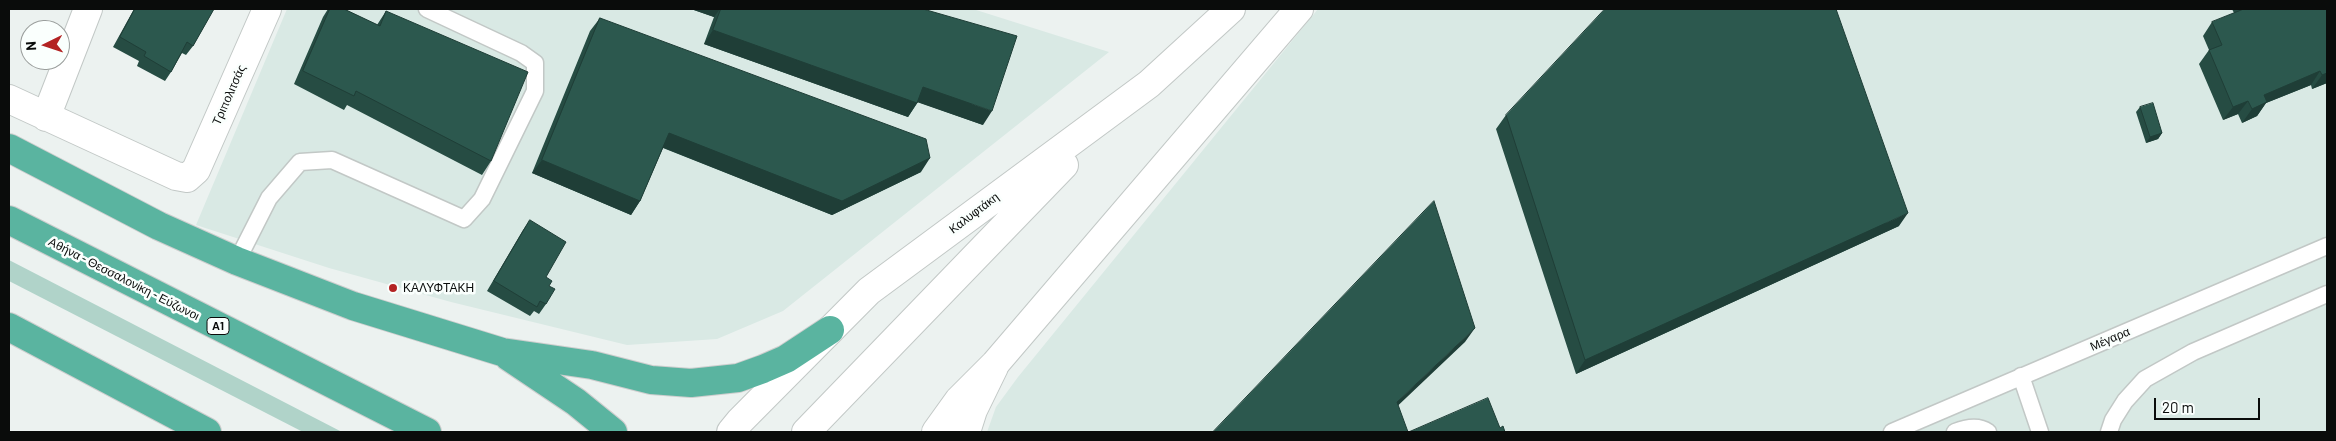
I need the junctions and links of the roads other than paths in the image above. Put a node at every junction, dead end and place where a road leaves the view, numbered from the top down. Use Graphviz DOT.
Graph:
graph roads {
  1 [pos="88,9"];
  2 [pos="266,9"];
  3 [pos="427,9"];
  4 [pos="1231,9"];
  5 [pos="1299,9"];
  6 [pos="1149,84"];
  7 [pos="9,99"];
  8 [pos="46,117"];
  9 [pos="9,148"];
  10 [pos="9,220"];
  11 [pos="2327,246"];
  12 [pos="236,261"];
  13 [pos="2327,294"];
  14 [pos="9,327"];
  15 [pos="830,330"];
  16 [pos="502,352"];
  17 [pos="995,364"];
  18 [pos="2021,376"];
  19 [pos="207,432"];
  20 [pos="427,432"];
  21 [pos="613,432"];
  22 [pos="731,432"];
  23 [pos="806,432"];
  24 [pos="936,432"];
  25 [pos="966,432"];
  26 [pos="1892,432"];
  27 [pos="1955,432"];
  28 [pos="1988,432"];
  29 [pos="2040,432"];
  30 [pos="2109,432"];
  1 -- 8 [label="main road"];
  2 -- 8 [label="main road, Τριπολιτσάς"];
  3 -- 12 [label="lane"];
  4 -- 6 [label="main road, Καλυφτάκη"];
  5 -- 17 [label="main road"];
  6 -- 15 [label="main road, Καλυφτάκη"];
  6 -- 23 [label="main road"];
  7 -- 8 [label="main road"];
  9 -- 12 [label="highway"];
  10 -- 20 [label="highway, Αθήνα - Θεσσαλονίκη - Εύζωνοι / Α1"];
  11 -- 18 [label="lane, Μέγαρα"];
  12 -- 16 [label="highway"];
  13 -- 30 [label="lane"];
  14 -- 19 [label="highway"];
  15 -- 16 [label="highway"];
  15 -- 22 [label="main road, Καλυφτάκη"];
  16 -- 21 [label="highway"];
  17 -- 24 [label="main road"];
  17 -- 25 [label="main road"];
  18 -- 26 [label="lane, Μέγαρα"];
  18 -- 29 [label="lane"];
  27 -- 28 [label="lane"];
}
